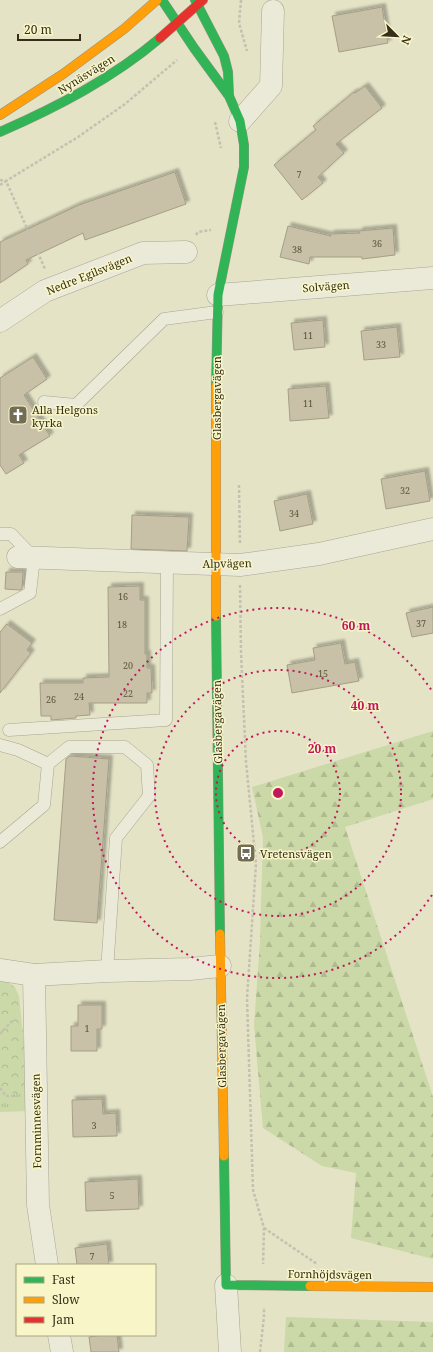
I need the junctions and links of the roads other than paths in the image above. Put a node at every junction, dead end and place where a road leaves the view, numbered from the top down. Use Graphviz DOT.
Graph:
graph roads {
  1 [pos="156,0"];
  2 [pos="162,0"];
  3 [pos="199,2"];
  4 [pos="273,11"];
  5 [pos="178,24"];
  6 [pos="229,96"];
  7 [pos="0,115"];
  8 [pos="240,121"];
  9 [pos="0,132"];
  10 [pos="186,252"];
  11 [pos="433,278"];
  12 [pos="217,303"];
  13 [pos="0,321"];
  14 [pos="44,402"];
  15 [pos="433,529"];
  16 [pos="0,534"];
  17 [pos="26,557"];
  18 [pos="167,563"];
  19 [pos="215,564"];
  20 [pos="0,609"];
  21 [pos="9,730"];
  22 [pos="0,745"];
  23 [pos="48,764"];
  24 [pos="0,842"];
  25 [pos="220,966"];
  26 [pos="0,970"];
  27 [pos="107,971"];
  28 [pos="34,975"];
  29 [pos="47,1264"];
  30 [pos="226,1285"];
  31 [pos="433,1287"];
  32 [pos="59,1336"];
  33 [pos="62,1352"];
  34 [pos="230,1352"];
  1 -- 7 [label="street, Nynäsvägen"];
  2 -- 5 [label="street, Glasbergavägen"];
  3 -- 5 [label="street, Nynäsvägen"];
  3 -- 6 [label="street, Glasbergavägen"];
  4 -- 8 [label="street"];
  5 -- 6 [label="street, Glasbergavägen"];
  5 -- 9 [label="street, Nynäsvägen"];
  6 -- 8 [label="street, Glasbergavägen"];
  8 -- 12 [label="street, Glasbergavägen"];
  10 -- 13 [label="street, Nedre Egilsvägen"];
  11 -- 12 [label="street, Solvägen"];
  12 -- 14 [label="lane"];
  12 -- 19 [label="street, Glasbergavägen"];
  15 -- 19 [label="street, Alpvägen"];
  16 -- 17 [label="lane"];
  17 -- 18 [label="street, Alpvägen"];
  17 -- 20 [label="lane"];
  18 -- 19 [label="street, Alpvägen"];
  18 -- 21 [label="lane"];
  19 -- 25 [label="street, Glasbergavägen"];
  22 -- 23 [label="lane"];
  23 -- 24 [label="lane"];
  23 -- 27 [label="lane"];
  25 -- 27 [label="street"];
  25 -- 30 [label="street, Glasbergavägen"];
  26 -- 28 [label="street"];
  27 -- 28 [label="street"];
  28 -- 29 [label="street, Fornminnesvägen"];
  30 -- 31 [label="street, Fornhöjdsvägen"];
  30 -- 34 [label="street, Glasbergavägen"];
  32 -- 33 [label="street"];
}
